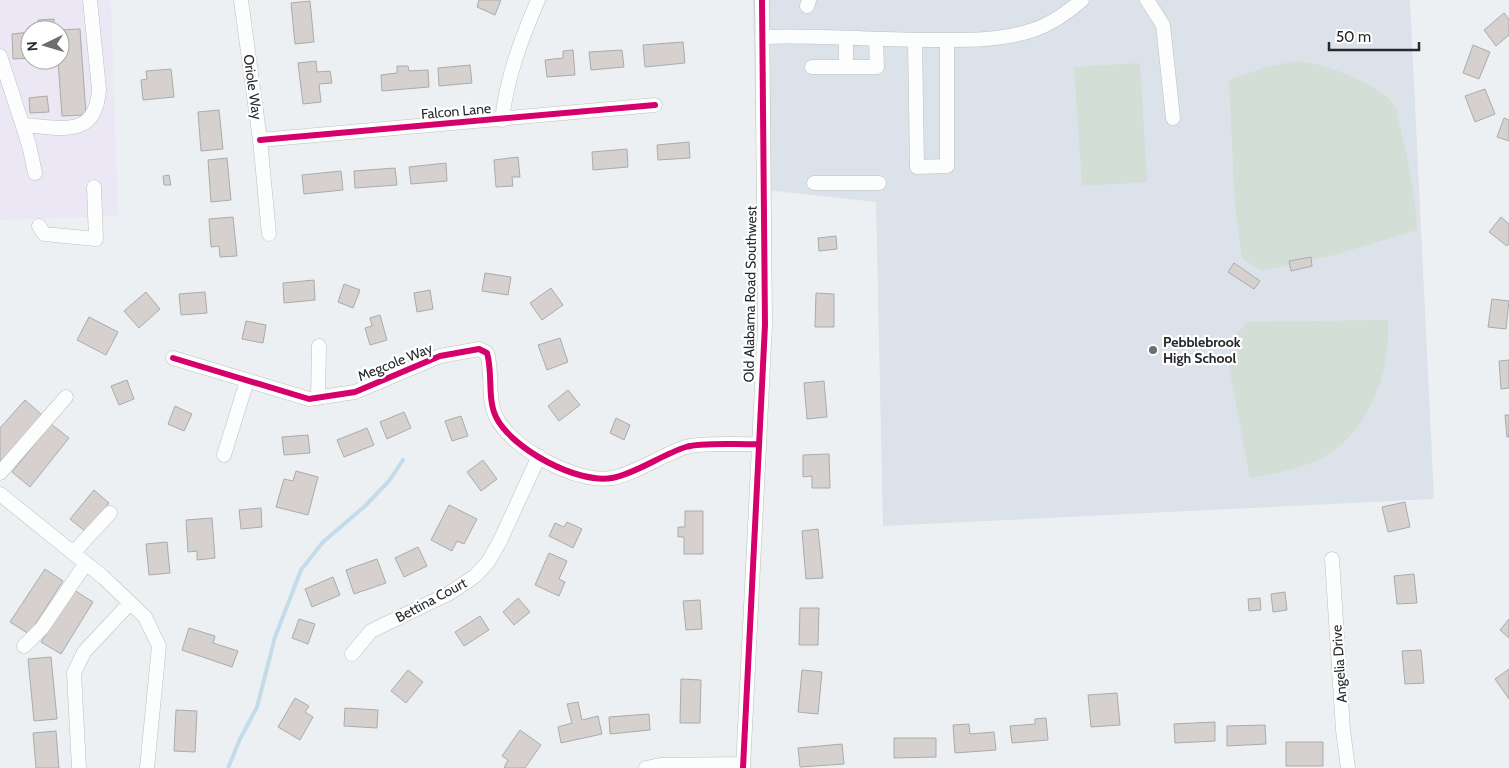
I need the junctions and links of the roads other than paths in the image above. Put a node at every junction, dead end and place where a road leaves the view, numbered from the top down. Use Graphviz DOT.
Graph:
graph roads {
  1 [pos="90,0"];
  2 [pos="240,0"];
  3 [pos="538,0"];
  4 [pos="762,0"];
  5 [pos="1082,0"];
  6 [pos="1147,0"];
  7 [pos="762,37"];
  8 [pos="846,39"];
  9 [pos="876,40"];
  10 [pos="915,40"];
  11 [pos="947,40"];
  12 [pos="0,56"];
  13 [pos="846,66"];
  14 [pos="812,67"];
  15 [pos="655,105"];
  16 [pos="1173,118"];
  17 [pos="502,120"];
  18 [pos="23,125"];
  19 [pos="260,140"];
  20 [pos="35,173"];
  21 [pos="814,183"];
  22 [pos="879,183"];
  23 [pos="94,187"];
  24 [pos="38,226"];
  25 [pos="269,234"];
  26 [pos="319,346"];
  27 [pos="173,358"];
  28 [pos="247,382"];
  29 [pos="66,397"];
  30 [pos="318,398"];
  31 [pos="758,444"];
  32 [pos="224,455"];
  33 [pos="539,456"];
  34 [pos="0,473"];
  35 [pos="0,494"];
  36 [pos="110,513"];
  37 [pos="73,552"];
  38 [pos="1332,559"];
  39 [pos="86,563"];
  40 [pos="130,603"];
  41 [pos="24,646"];
  42 [pos="352,654"];
  43 [pos="743,766"];
  44 [pos="79,768"];
  45 [pos="148,768"];
  46 [pos="646,768"];
  47 [pos="1348,768"];
  1 -- 18 [label="street"];
  2 -- 19 [label="street, Oriole Way"];
  3 -- 17 [label="street"];
  4 -- 7 [label="street, Old Alabama Road Southwest"];
  5 -- 11 [label="street"];
  6 -- 16 [label="street"];
  7 -- 8 [label="street"];
  7 -- 31 [label="street, Old Alabama Road Southwest"];
  8 -- 9 [label="street"];
  8 -- 13 [label="street"];
  9 -- 10 [label="street"];
  9 -- 13 [label="street"];
  10 -- 11 [label="street"];
  10 -- 11 [label="street"];
  12 -- 18 [label="street"];
  13 -- 14 [label="street"];
  15 -- 17 [label="street, Falcon Lane"];
  17 -- 19 [label="street, Falcon Lane"];
  18 -- 20 [label="street"];
  19 -- 25 [label="street, Oriole Way"];
  21 -- 22 [label="street"];
  23 -- 24 [label="street"];
  26 -- 30 [label="street"];
  27 -- 28 [label="street, Megcole Way"];
  28 -- 30 [label="street, Megcole Way"];
  28 -- 32 [label="street"];
  29 -- 34 [label="street"];
  30 -- 33 [label="street, Megcole Way"];
  31 -- 33 [label="street, Megcole Way"];
  31 -- 43 [label="street, Old Alabama Road Southwest"];
  33 -- 42 [label="street, Bettina Court"];
  35 -- 37 [label="street"];
  36 -- 37 [label="street"];
  37 -- 39 [label="street"];
  38 -- 47 [label="street, Angelia Drive"];
  39 -- 40 [label="street"];
  39 -- 41 [label="street"];
  40 -- 44 [label="street"];
  40 -- 45 [label="street"];
  43 -- 46 [label="street"];
}
